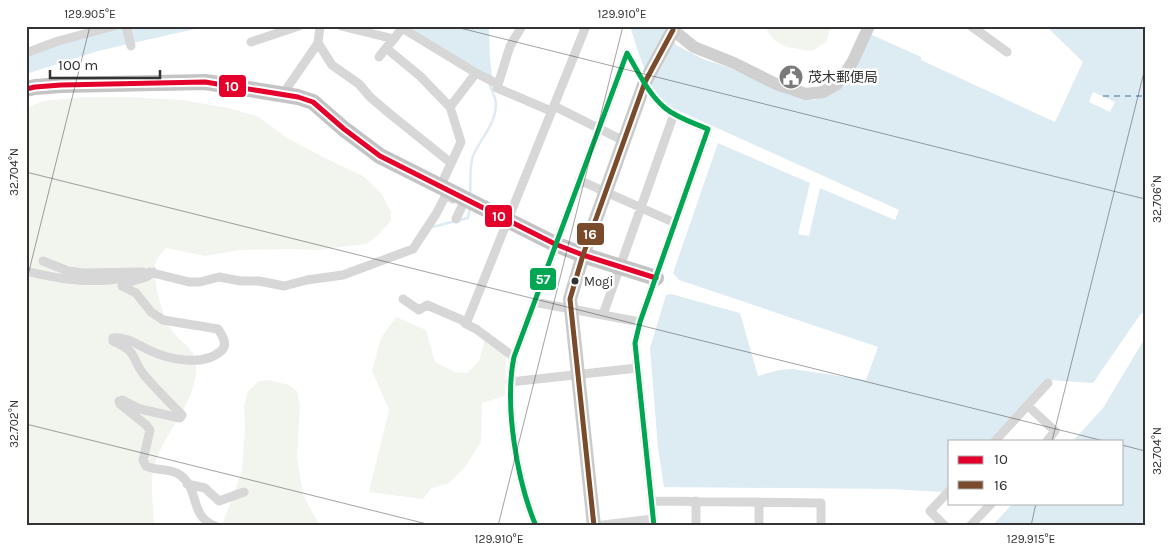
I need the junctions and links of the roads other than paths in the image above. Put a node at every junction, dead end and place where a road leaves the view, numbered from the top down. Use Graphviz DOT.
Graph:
graph roads {
  1 [pos="114,26"];
  2 [pos="126,26"];
  3 [pos="299,26"];
  4 [pos="320,26"];
  5 [pos="341,26"];
  6 [pos="522,26"];
  7 [pos="586,26"];
  8 [pos="869,26"];
  9 [pos="972,26"];
  10 [pos="673,28"];
  11 [pos="394,39"];
  12 [pos="251,42"];
  13 [pos="318,43"];
  14 [pos="130,46"];
  15 [pos="386,48"];
  16 [pos="26,52"];
  17 [pos="1007,52"];
  18 [pos="379,57"];
  19 [pos="479,75"];
  20 [pos="647,78"];
  21 [pos="496,82"];
  22 [pos="26,89"];
  23 [pos="283,94"];
  24 [pos="450,107"];
  25 [pos="553,109"];
  26 [pos="674,114"];
  27 [pos="599,129"];
  28 [pos="624,141"];
  29 [pos="450,163"];
  30 [pos="579,180"];
  31 [pos="441,185"];
  32 [pos="606,192"];
  33 [pos="468,200"];
  34 [pos="641,208"];
  35 [pos="456,219"];
  36 [pos="508,220"];
  37 [pos="675,223"];
  38 [pos="555,244"];
  39 [pos="583,255"];
  40 [pos="43,261"];
  41 [pos="621,267"];
  42 [pos="26,272"];
  43 [pos="143,272"];
  44 [pos="154,272"];
  45 [pos="656,278"];
  46 [pos="403,300"];
  47 [pos="534,302"];
  48 [pos="570,308"];
  49 [pos="602,314"];
  50 [pos="640,322"];
  51 [pos="466,324"];
  52 [pos="514,357"];
  53 [pos="637,368"];
  54 [pos="578,374"];
  55 [pos="510,382"];
  56 [pos="1048,383"];
  57 [pos="1028,406"];
  58 [pos="996,440"];
  59 [pos="1048,440"];
  60 [pos="187,484"];
  61 [pos="244,492"];
  62 [pos="948,492"];
  63 [pos="652,501"];
  64 [pos="696,501"];
  65 [pos="759,502"];
  66 [pos="991,504"];
  67 [pos="654,522"];
  68 [pos="215,526"];
  69 [pos="536,526"];
  70 [pos="595,526"];
  71 [pos="696,526"];
  72 [pos="759,526"];
  73 [pos="821,526"];
  74 [pos="946,526"];
  75 [pos="970,526"];
  1 -- 16 [label="street"];
  2 -- 14 [label="street"];
  3 -- 12 [label="street"];
  4 -- 13 [label="street"];
  5 -- 11 [label="street"];
  6 -- 21 [label="street"];
  7 -- 25 [label="street"];
  8 -- 10 [label="street"];
  9 -- 17 [label="street"];
  10 -- 20 [label="main road"];
  11 -- 15 [label="street"];
  11 -- 19 [label="street"];
  13 -- 23 [label="street"];
  13 -- 29 [label="street"];
  15 -- 18 [label="street"];
  15 -- 24 [label="street"];
  19 -- 21 [label="street"];
  19 -- 24 [label="street"];
  20 -- 26 [label="street"];
  20 -- 27 [label="street"];
  20 -- 28 [label="main road"];
  21 -- 25 [label="street"];
  22 -- 23 [label="highway"];
  23 -- 31 [label="highway"];
  24 -- 29 [label="street"];
  25 -- 27 [label="street"];
  25 -- 36 [label="street"];
  26 -- 34 [label="street"];
  26 -- 37 [label="street"];
  27 -- 28 [label="street"];
  27 -- 30 [label="street"];
  28 -- 32 [label="main road"];
  29 -- 31 [label="street"];
  30 -- 32 [label="street"];
  30 -- 38 [label="street"];
  31 -- 33 [label="highway"];
  32 -- 34 [label="street"];
  32 -- 39 [label="main road"];
  33 -- 35 [label="street"];
  33 -- 36 [label="highway"];
  33 -- 44 [label="street"];
  34 -- 37 [label="street"];
  34 -- 41 [label="street"];
  36 -- 38 [label="highway"];
  36 -- 51 [label="street"];
  37 -- 45 [label="street"];
  38 -- 39 [label="highway"];
  38 -- 47 [label="street"];
  39 -- 41 [label="highway"];
  39 -- 48 [label="main road"];
  40 -- 43 [label="street"];
  41 -- 45 [label="highway"];
  41 -- 49 [label="street"];
  42 -- 43 [label="street"];
  43 -- 44 [label="street"];
  44 -- 60 [label="street"];
  45 -- 50 [label="street"];
  46 -- 51 [label="street"];
  47 -- 48 [label="street"];
  47 -- 52 [label="street"];
  48 -- 49 [label="street"];
  48 -- 54 [label="main road"];
  49 -- 50 [label="street"];
  50 -- 53 [label="street"];
  51 -- 52 [label="street"];
  52 -- 55 [label="street"];
  53 -- 54 [label="street"];
  53 -- 63 [label="street"];
  54 -- 55 [label="street"];
  54 -- 70 [label="main road"];
  55 -- 69 [label="street"];
  56 -- 57 [label="street"];
  57 -- 58 [label="street"];
  57 -- 59 [label="street"];
  60 -- 61 [label="street"];
  60 -- 68 [label="street"];
  62 -- 74 [label="street"];
  63 -- 64 [label="street"];
  63 -- 67 [label="street"];
  64 -- 65 [label="street"];
  64 -- 71 [label="street"];
  65 -- 72 [label="street"];
  65 -- 73 [label="street"];
  66 -- 75 [label="street"];
  67 -- 70 [label="street"];
}
